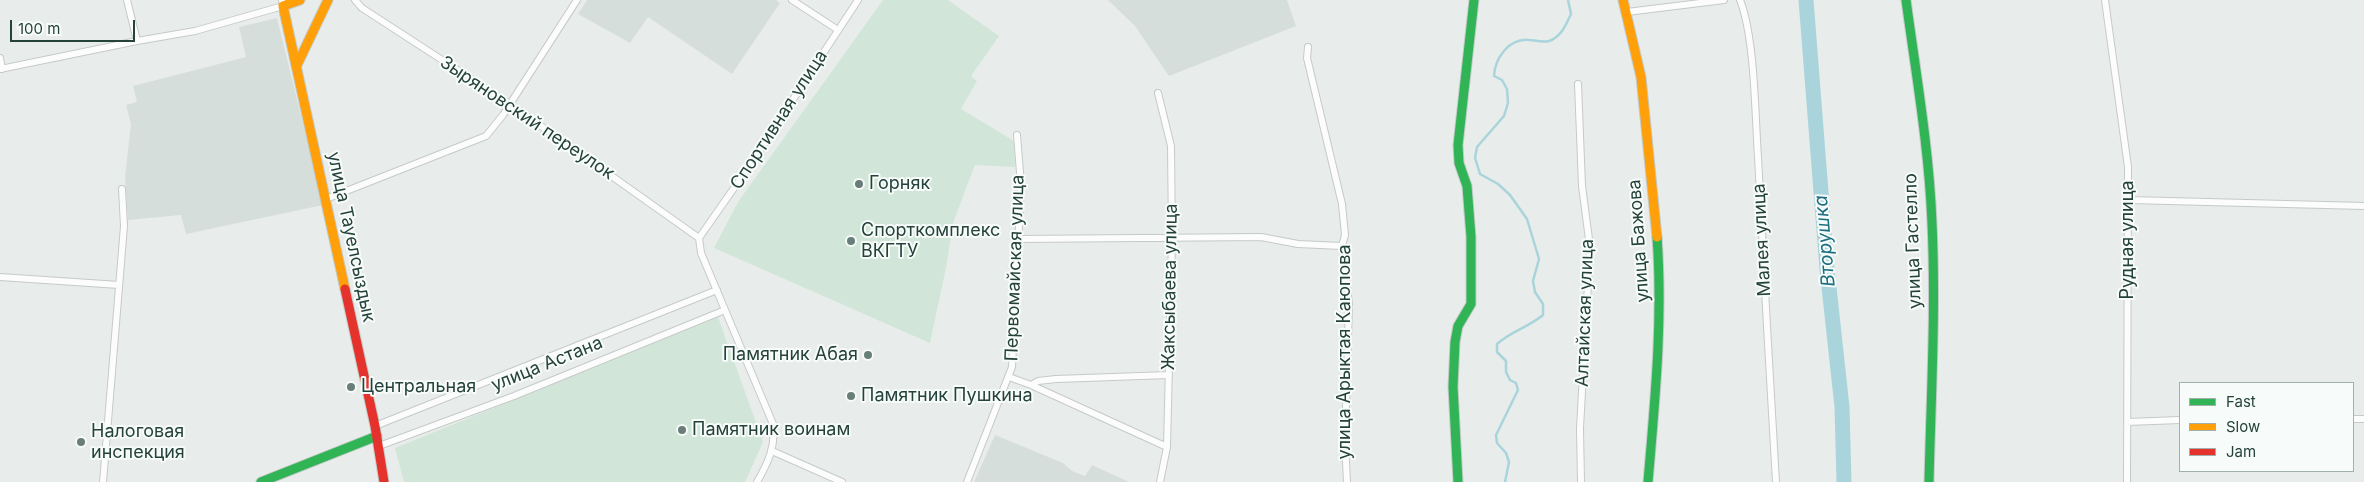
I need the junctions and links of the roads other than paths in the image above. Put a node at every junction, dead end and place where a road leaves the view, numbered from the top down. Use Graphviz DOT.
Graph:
graph roads {
  1 [pos="127,0"];
  2 [pos="300,0"];
  3 [pos="328,0"];
  4 [pos="355,0"];
  5 [pos="577,0"];
  6 [pos="792,0"];
  7 [pos="858,0"];
  8 [pos="1474,0"];
  9 [pos="1623,0"];
  10 [pos="1724,0"];
  11 [pos="1740,0"];
  12 [pos="1906,0"];
  13 [pos="2105,0"];
  14 [pos="1691,2"];
  15 [pos="283,3"];
  16 [pos="1627,12"];
  17 [pos="838,30"];
  18 [pos="137,41"];
  19 [pos="1308,47"];
  20 [pos="0,58"];
  21 [pos="297,65"];
  22 [pos="1,69"];
  23 [pos="1578,84"];
  24 [pos="1158,94"];
  25 [pos="510,104"];
  26 [pos="1017,135"];
  27 [pos="122,189"];
  28 [pos="326,199"];
  29 [pos="2129,200"];
  30 [pos="2364,206"];
  31 [pos="699,238"];
  32 [pos="1018,239"];
  33 [pos="1172,239"];
  34 [pos="1342,246"];
  35 [pos="0,277"];
  36 [pos="119,285"];
  37 [pos="718,290"];
  38 [pos="725,310"];
  39 [pos="1169,375"];
  40 [pos="1009,376"];
  41 [pos="1032,385"];
  42 [pos="2179,420"];
  43 [pos="2127,422"];
  44 [pos="375,426"];
  45 [pos="377,436"];
  46 [pos="379,446"];
  47 [pos="1167,447"];
  48 [pos="772,451"];
  49 [pos="103,482"];
  50 [pos="261,482"];
  51 [pos="384,482"];
  52 [pos="758,482"];
  53 [pos="842,482"];
  54 [pos="967,482"];
  55 [pos="1160,482"];
  56 [pos="1347,482"];
  57 [pos="1458,482"];
  58 [pos="1580,482"];
  59 [pos="1648,482"];
  60 [pos="1776,482"];
  61 [pos="1929,482"];
  62 [pos="2127,482"];
  1 -- 18 [label="street"];
  2 -- 15 [label="street"];
  3 -- 21 [label="street"];
  4 -- 25 [label="street, Зыряновский переулок"];
  5 -- 25 [label="street"];
  6 -- 17 [label="street"];
  7 -- 17 [label="street, Спортивная улица"];
  8 -- 57 [label="street"];
  9 -- 16 [label="street, улица Бажова"];
  10 -- 14 [label="street"];
  11 -- 60 [label="street, Малея улица"];
  12 -- 61 [label="street, улица Гастелло"];
  13 -- 29 [label="street, Рудная улица"];
  14 -- 16 [label="street"];
  15 -- 18 [label="street"];
  15 -- 21 [label="street, улица Тауелсыздык"];
  16 -- 59 [label="street, улица Бажова"];
  17 -- 31 [label="street, Спортивная улица"];
  18 -- 22 [label="street"];
  19 -- 34 [label="street, улица Арыктая Каюпова"];
  20 -- 22 [label="street"];
  21 -- 28 [label="street, улица Тауелсыздык"];
  23 -- 58 [label="street, Алтайская улица"];
  24 -- 33 [label="street, Жаксыбаева улица"];
  25 -- 28 [label="street"];
  25 -- 31 [label="street, Зыряновский переулок"];
  26 -- 32 [label="street, Первомайская улица"];
  27 -- 36 [label="street"];
  28 -- 44 [label="street, улица Тауелсыздык"];
  29 -- 30 [label="street"];
  29 -- 43 [label="street, Рудная улица"];
  31 -- 37 [label="street"];
  32 -- 33 [label="street"];
  32 -- 40 [label="street, Первомайская улица"];
  33 -- 34 [label="street"];
  33 -- 39 [label="street, Жаксыбаева улица"];
  34 -- 56 [label="street, улица Арыктая Каюпова"];
  35 -- 36 [label="street"];
  36 -- 49 [label="street"];
  37 -- 38 [label="street"];
  37 -- 44 [label="street, улица Астана"];
  38 -- 46 [label="street, улица Астана"];
  38 -- 48 [label="street"];
  39 -- 41 [label="street"];
  39 -- 47 [label="street, Жаксыбаева улица"];
  40 -- 41 [label="street"];
  40 -- 54 [label="street, Первомайская улица"];
  41 -- 47 [label="street"];
  42 -- 43 [label="street"];
  43 -- 62 [label="street, Рудная улица"];
  44 -- 45 [label="street, улица Тауелсыздык"];
  45 -- 46 [label="street, улица Тауелсыздык"];
  45 -- 50 [label="street"];
  46 -- 51 [label="street, улица Тауелсыздык"];
  47 -- 55 [label="street, Жаксыбаева улица"];
  48 -- 52 [label="street"];
  48 -- 53 [label="street"];
}
